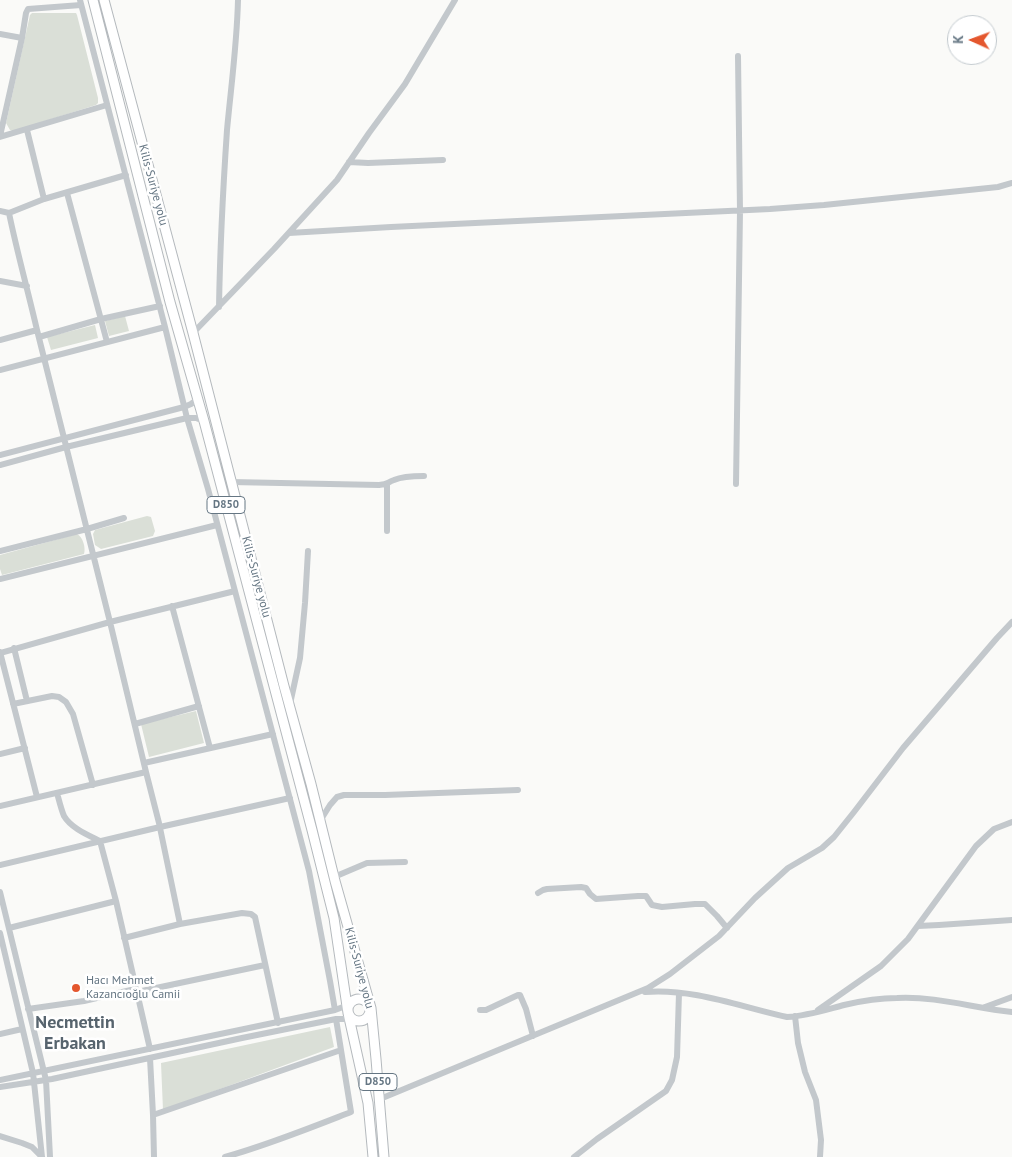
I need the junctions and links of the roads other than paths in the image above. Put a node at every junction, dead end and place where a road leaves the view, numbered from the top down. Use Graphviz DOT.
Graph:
graph roads {
  1 [pos="93,0"];
  2 [pos="104,0"];
  3 [pos="238,0"];
  4 [pos="455,0"];
  5 [pos="80,2"];
  6 [pos="0,34"];
  7 [pos="22,38"];
  8 [pos="738,56"];
  9 [pos="107,105"];
  10 [pos="27,130"];
  11 [pos="0,137"];
  12 [pos="443,160"];
  13 [pos="349,162"];
  14 [pos="126,175"];
  15 [pos="1012,183"];
  16 [pos="68,193"];
  17 [pos="44,199"];
  18 [pos="0,211"];
  19 [pos="740,211"];
  20 [pos="9,213"];
  21 [pos="289,234"];
  22 [pos="0,281"];
  23 [pos="27,286"];
  24 [pos="160,306"];
  25 [pos="218,307"];
  26 [pos="101,319"];
  27 [pos="165,327"];
  28 [pos="37,330"];
  29 [pos="192,333"];
  30 [pos="39,337"];
  31 [pos="0,340"];
  32 [pos="107,342"];
  33 [pos="44,358"];
  34 [pos="0,370"];
  35 [pos="198,399"];
  36 [pos="184,406"];
  37 [pos="187,418"];
  38 [pos="204,421"];
  39 [pos="64,438"];
  40 [pos="66,447"];
  41 [pos="0,455"];
  42 [pos="0,465"];
  43 [pos="424,476"];
  44 [pos="231,482"];
  45 [pos="736,484"];
  46 [pos="387,485"];
  47 [pos="124,518"];
  48 [pos="217,525"];
  49 [pos="87,529"];
  50 [pos="387,531"];
  51 [pos="0,551"];
  52 [pos="308,551"];
  53 [pos="94,556"];
  54 [pos="0,579"];
  55 [pos="235,591"];
  56 [pos="172,606"];
  57 [pos="110,622"];
  58 [pos="1012,622"];
  59 [pos="14,648"];
  60 [pos="0,652"];
  61 [pos="27,701"];
  62 [pos="13,704"];
  63 [pos="199,706"];
  64 [pos="289,706"];
  65 [pos="135,724"];
  66 [pos="273,734"];
  67 [pos="25,748"];
  68 [pos="210,748"];
  69 [pos="0,754"];
  70 [pos="144,764"];
  71 [pos="146,772"];
  72 [pos="93,785"];
  73 [pos="518,790"];
  74 [pos="57,793"];
  75 [pos="37,797"];
  76 [pos="290,798"];
  77 [pos="0,806"];
  78 [pos="320,821"];
  79 [pos="1012,822"];
  80 [pos="160,827"];
  81 [pos="100,841"];
  82 [pos="405,862"];
  83 [pos="0,865"];
  84 [pos="334,877"];
  85 [pos="0,892"];
  86 [pos="538,893"];
  87 [pos="116,901"];
  88 [pos="1012,920"];
  89 [pos="180,924"];
  90 [pos="918,926"];
  91 [pos="9,928"];
  92 [pos="727,928"];
  93 [pos="0,933"];
  94 [pos="124,938"];
  95 [pos="265,965"];
  96 [pos="138,992"];
  97 [pos="679,992"];
  98 [pos="638,993"];
  99 [pos="1012,998"];
  100 [pos="984,1007"];
  101 [pos="371,1008"];
  102 [pos="28,1009"];
  103 [pos="335,1010"];
  104 [pos="480,1010"];
  105 [pos="351,1012"];
  106 [pos="1012,1012"];
  107 [pos="813,1014"];
  108 [pos="794,1016"];
  109 [pos="336,1019"];
  110 [pos="278,1023"];
  111 [pos="22,1029"];
  112 [pos="0,1034"];
  113 [pos="533,1036"];
  114 [pos="150,1049"];
  115 [pos="342,1050"];
  116 [pos="150,1058"];
  117 [pos="44,1071"];
  118 [pos="33,1073"];
  119 [pos="0,1080"];
  120 [pos="46,1080"];
  121 [pos="34,1082"];
  122 [pos="0,1087"];
  123 [pos="380,1099"];
  124 [pos="153,1115"];
  125 [pos="0,1136"];
  126 [pos="42,1157"];
  127 [pos="50,1157"];
  128 [pos="154,1157"];
  129 [pos="225,1157"];
  130 [pos="373,1157"];
  131 [pos="384,1157"];
  132 [pos="574,1157"];
  133 [pos="820,1157"];
  1 -- 35 [label="highway, D850"];
  2 -- 29 [label="highway, Kilis-Suriye yolu / D850"];
  3 -- 25 [label="street"];
  4 -- 13 [label="street"];
  5 -- 7 [label="street"];
  5 -- 9 [label="street"];
  6 -- 7 [label="street"];
  7 -- 11 [label="street"];
  8 -- 19 [label="street"];
  9 -- 10 [label="street"];
  9 -- 14 [label="street"];
  10 -- 11 [label="street"];
  10 -- 17 [label="street"];
  12 -- 13 [label="street"];
  13 -- 21 [label="street"];
  14 -- 16 [label="street"];
  14 -- 24 [label="street"];
  15 -- 19 [label="street"];
  16 -- 17 [label="street"];
  16 -- 26 [label="street"];
  17 -- 20 [label="street"];
  18 -- 20 [label="street"];
  19 -- 21 [label="street"];
  19 -- 45 [label="street"];
  20 -- 23 [label="street"];
  21 -- 25 [label="street"];
  22 -- 23 [label="street"];
  23 -- 28 [label="street"];
  24 -- 26 [label="street"];
  24 -- 27 [label="street"];
  25 -- 29 [label="street"];
  26 -- 30 [label="street"];
  26 -- 32 [label="street"];
  27 -- 32 [label="street"];
  27 -- 36 [label="street"];
  28 -- 30 [label="street"];
  28 -- 31 [label="street"];
  29 -- 44 [label="highway, Kilis-Suriye yolu / D850"];
  30 -- 33 [label="street"];
  32 -- 33 [label="street"];
  33 -- 34 [label="street"];
  33 -- 39 [label="street"];
  35 -- 36 [label="street"];
  35 -- 38 [label="highway, D850"];
  36 -- 37 [label="street"];
  36 -- 39 [label="street"];
  37 -- 38 [label="street"];
  37 -- 40 [label="street"];
  37 -- 48 [label="street"];
  38 -- 105 [label="highway, D850"];
  39 -- 40 [label="street"];
  39 -- 41 [label="street"];
  40 -- 42 [label="street"];
  40 -- 49 [label="street"];
  43 -- 46 [label="street"];
  44 -- 46 [label="street"];
  44 -- 64 [label="highway, Kilis-Suriye yolu / D850"];
  46 -- 50 [label="street"];
  47 -- 49 [label="street"];
  48 -- 53 [label="street"];
  48 -- 55 [label="street"];
  49 -- 51 [label="street"];
  49 -- 53 [label="street"];
  52 -- 64 [label="street"];
  53 -- 54 [label="street"];
  53 -- 57 [label="street"];
  55 -- 56 [label="street"];
  55 -- 66 [label="street"];
  56 -- 57 [label="street"];
  56 -- 63 [label="street"];
  57 -- 59 [label="street"];
  57 -- 65 [label="street"];
  58 -- 92 [label="street"];
  59 -- 60 [label="street"];
  59 -- 61 [label="street"];
  60 -- 62 [label="street"];
  61 -- 62 [label="street"];
  61 -- 72 [label="street"];
  62 -- 67 [label="street"];
  63 -- 65 [label="street"];
  63 -- 68 [label="street"];
  64 -- 78 [label="highway, Kilis-Suriye yolu / D850"];
  65 -- 70 [label="street"];
  66 -- 68 [label="street"];
  66 -- 76 [label="street"];
  67 -- 69 [label="street"];
  67 -- 75 [label="street"];
  68 -- 70 [label="street"];
  70 -- 71 [label="street"];
  71 -- 72 [label="street"];
  71 -- 80 [label="street"];
  72 -- 74 [label="street"];
  73 -- 78 [label="street"];
  74 -- 75 [label="street"];
  74 -- 81 [label="street"];
  75 -- 77 [label="street"];
  76 -- 80 [label="street"];
  76 -- 103 [label="street"];
  78 -- 84 [label="highway, Kilis-Suriye yolu / D850"];
  79 -- 90 [label="street"];
  80 -- 81 [label="street"];
  80 -- 89 [label="street"];
  81 -- 83 [label="street"];
  81 -- 87 [label="street"];
  82 -- 84 [label="street"];
  84 -- 101 [label="highway, Kilis-Suriye yolu / D850"];
  85 -- 91 [label="street"];
  86 -- 92 [label="street"];
  87 -- 91 [label="street"];
  87 -- 94 [label="street"];
  88 -- 90 [label="street"];
  89 -- 94 [label="street"];
  89 -- 95 [label="street"];
  90 -- 107 [label="street"];
  91 -- 102 [label="street"];
  92 -- 98 [label="street"];
  93 -- 111 [label="street"];
  94 -- 96 [label="street"];
  95 -- 96 [label="street"];
  95 -- 110 [label="street"];
  96 -- 102 [label="street"];
  96 -- 114 [label="street"];
  97 -- 98 [label="street"];
  97 -- 108 [label="street"];
  97 -- 132 [label="street"];
  98 -- 113 [label="street"];
  99 -- 100 [label="street"];
  100 -- 106 [label="street"];
  100 -- 107 [label="street"];
  101 -- 105 [label="highway"];
  101 -- 105 [label="highway"];
  101 -- 123 [label="highway, Kilis-Suriye yolu / D850"];
  102 -- 117 [label="street"];
  103 -- 105 [label="street"];
  103 -- 110 [label="street"];
  104 -- 113 [label="street"];
  105 -- 109 [label="street"];
  105 -- 130 [label="highway, D850"];
  107 -- 108 [label="street"];
  108 -- 133 [label="street"];
  109 -- 115 [label="street"];
  109 -- 116 [label="street"];
  110 -- 114 [label="street"];
  111 -- 112 [label="street"];
  111 -- 118 [label="street"];
  113 -- 123 [label="street"];
  114 -- 117 [label="street"];
  115 -- 124 [label="street"];
  115 -- 129 [label="street"];
  116 -- 120 [label="street"];
  116 -- 124 [label="street"];
  117 -- 118 [label="street"];
  117 -- 120 [label="street"];
  118 -- 119 [label="street"];
  118 -- 121 [label="street"];
  120 -- 121 [label="street"];
  120 -- 127 [label="street"];
  121 -- 122 [label="street"];
  121 -- 126 [label="street"];
  123 -- 131 [label="highway, Kilis-Suriye yolu / D850"];
  124 -- 128 [label="street"];
  125 -- 126 [label="street"];
}
